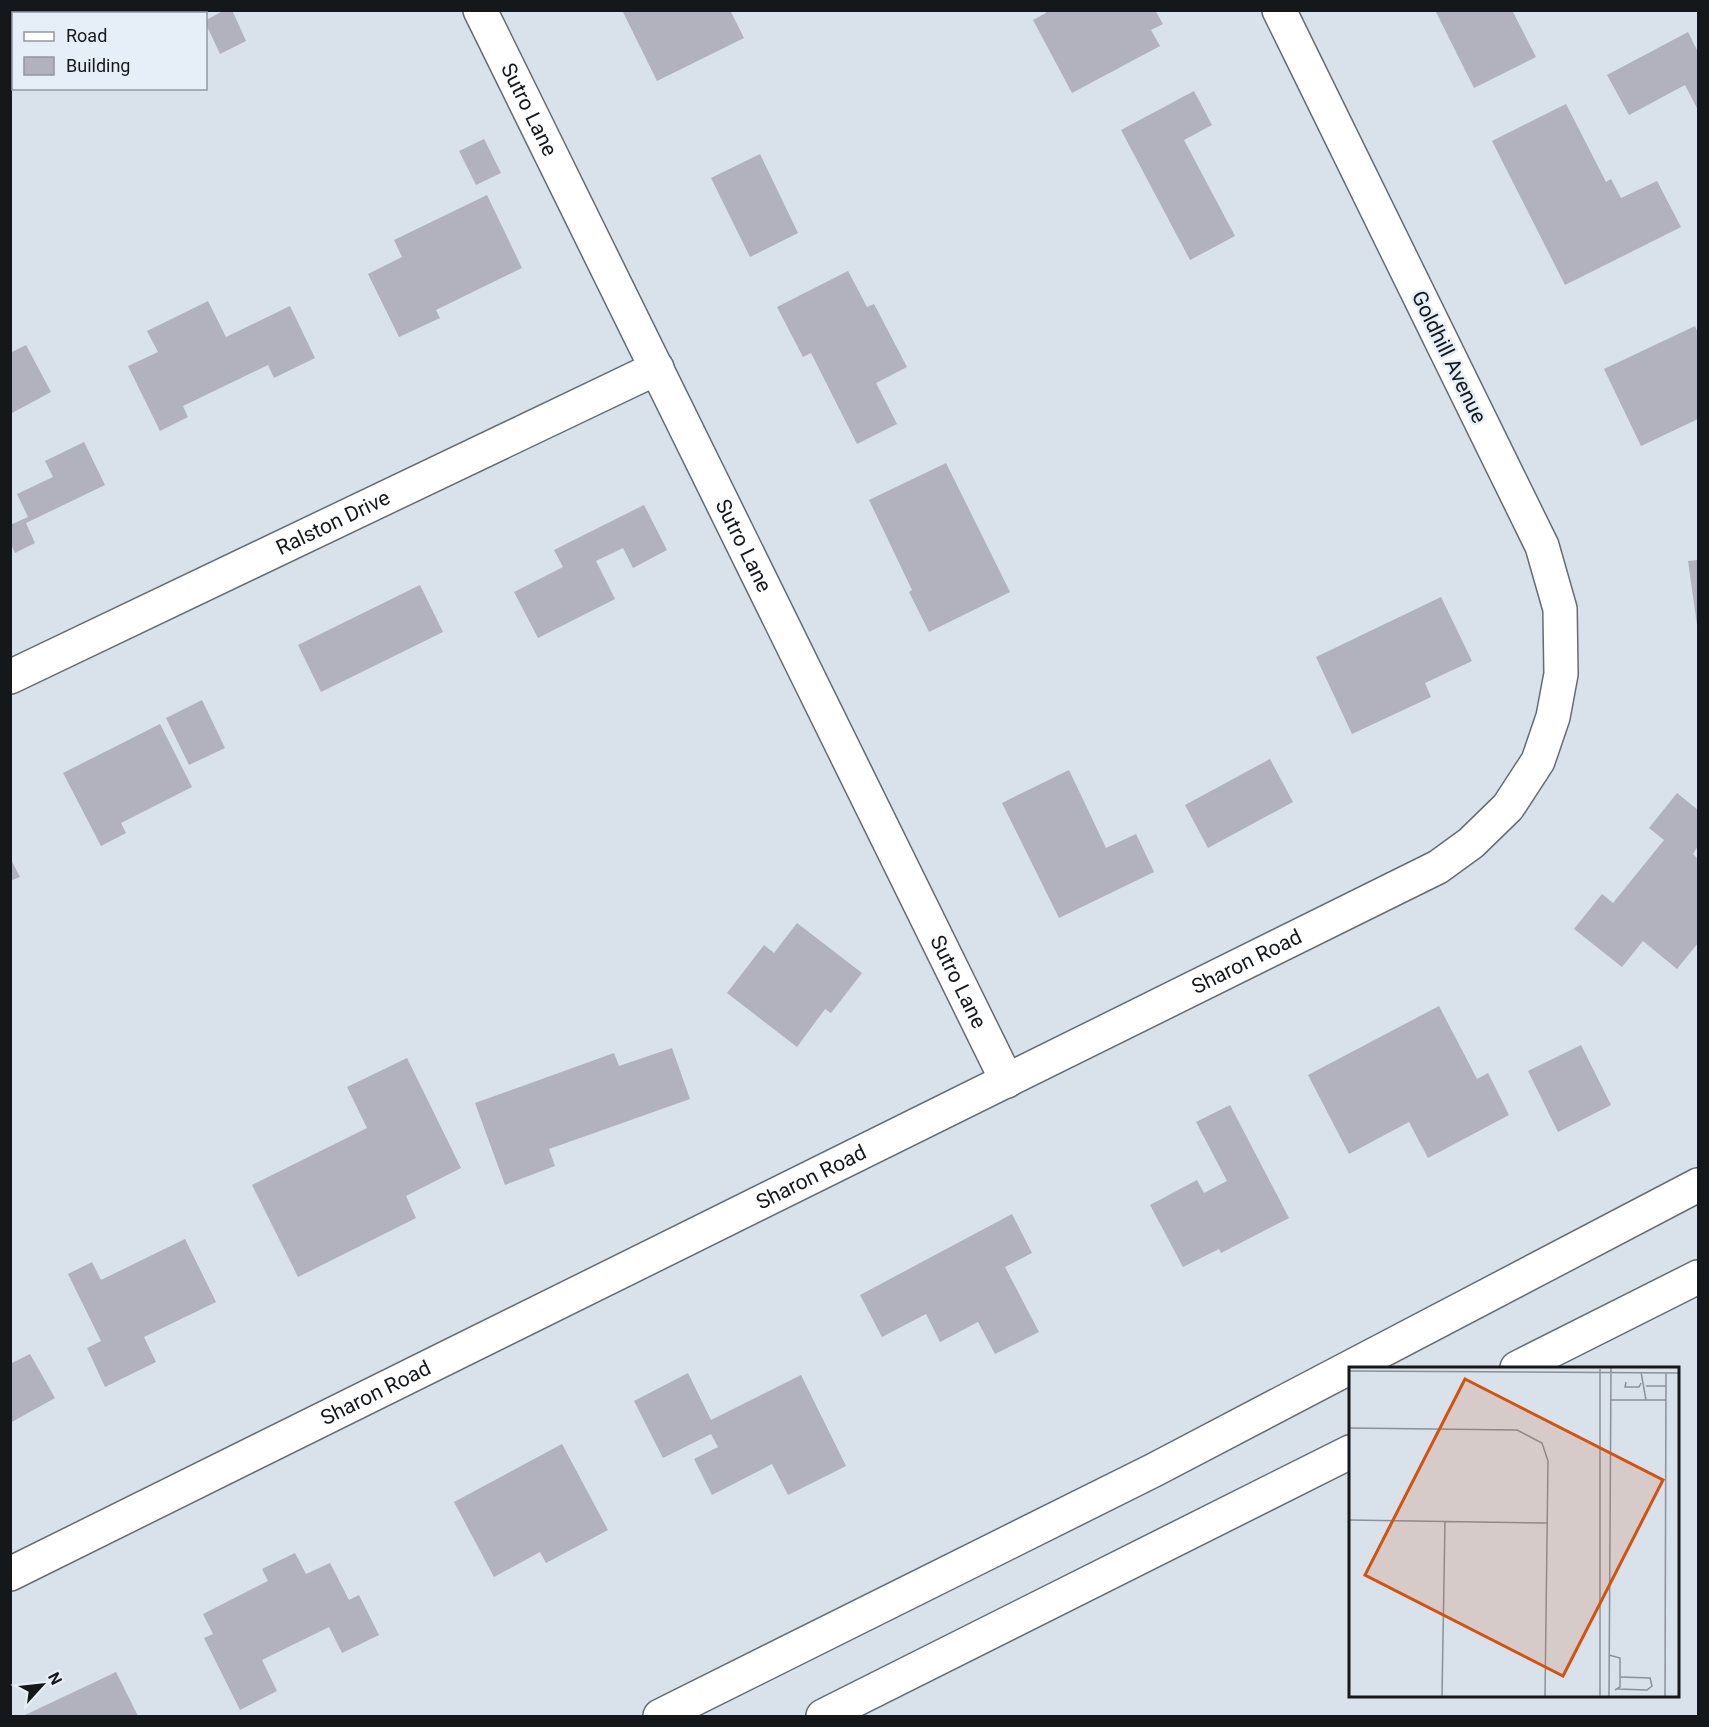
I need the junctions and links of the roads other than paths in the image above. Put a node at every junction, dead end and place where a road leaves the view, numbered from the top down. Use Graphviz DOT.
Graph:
graph roads {
  1 [pos="480,10"];
  2 [pos="1279,10"];
  3 [pos="657,368"];
  4 [pos="10,677"];
  5 [pos="1553,717"];
  6 [pos="1007,1081"];
  7 [pos="1698,1185"];
  8 [pos="1698,1277"];
  9 [pos="1351,1367"];
  10 [pos="1519,1367"];
  11 [pos="1349,1368"];
  12 [pos="1349,1453"];
  13 [pos="10,1574"];
  14 [pos="660,1716"];
  15 [pos="823,1716"];
  1 -- 3 [label="street, Sutro Lane"];
  2 -- 5 [label="street, Goldhill Avenue"];
  3 -- 4 [label="street, Ralston Drive"];
  3 -- 6 [label="street, Sutro Lane"];
  5 -- 6 [label="street, Sharon Road"];
  6 -- 13 [label="street, Sharon Road"];
  7 -- 9 [label="street"];
  8 -- 10 [label="street"];
  11 -- 14 [label="street"];
  12 -- 15 [label="street"];
}
